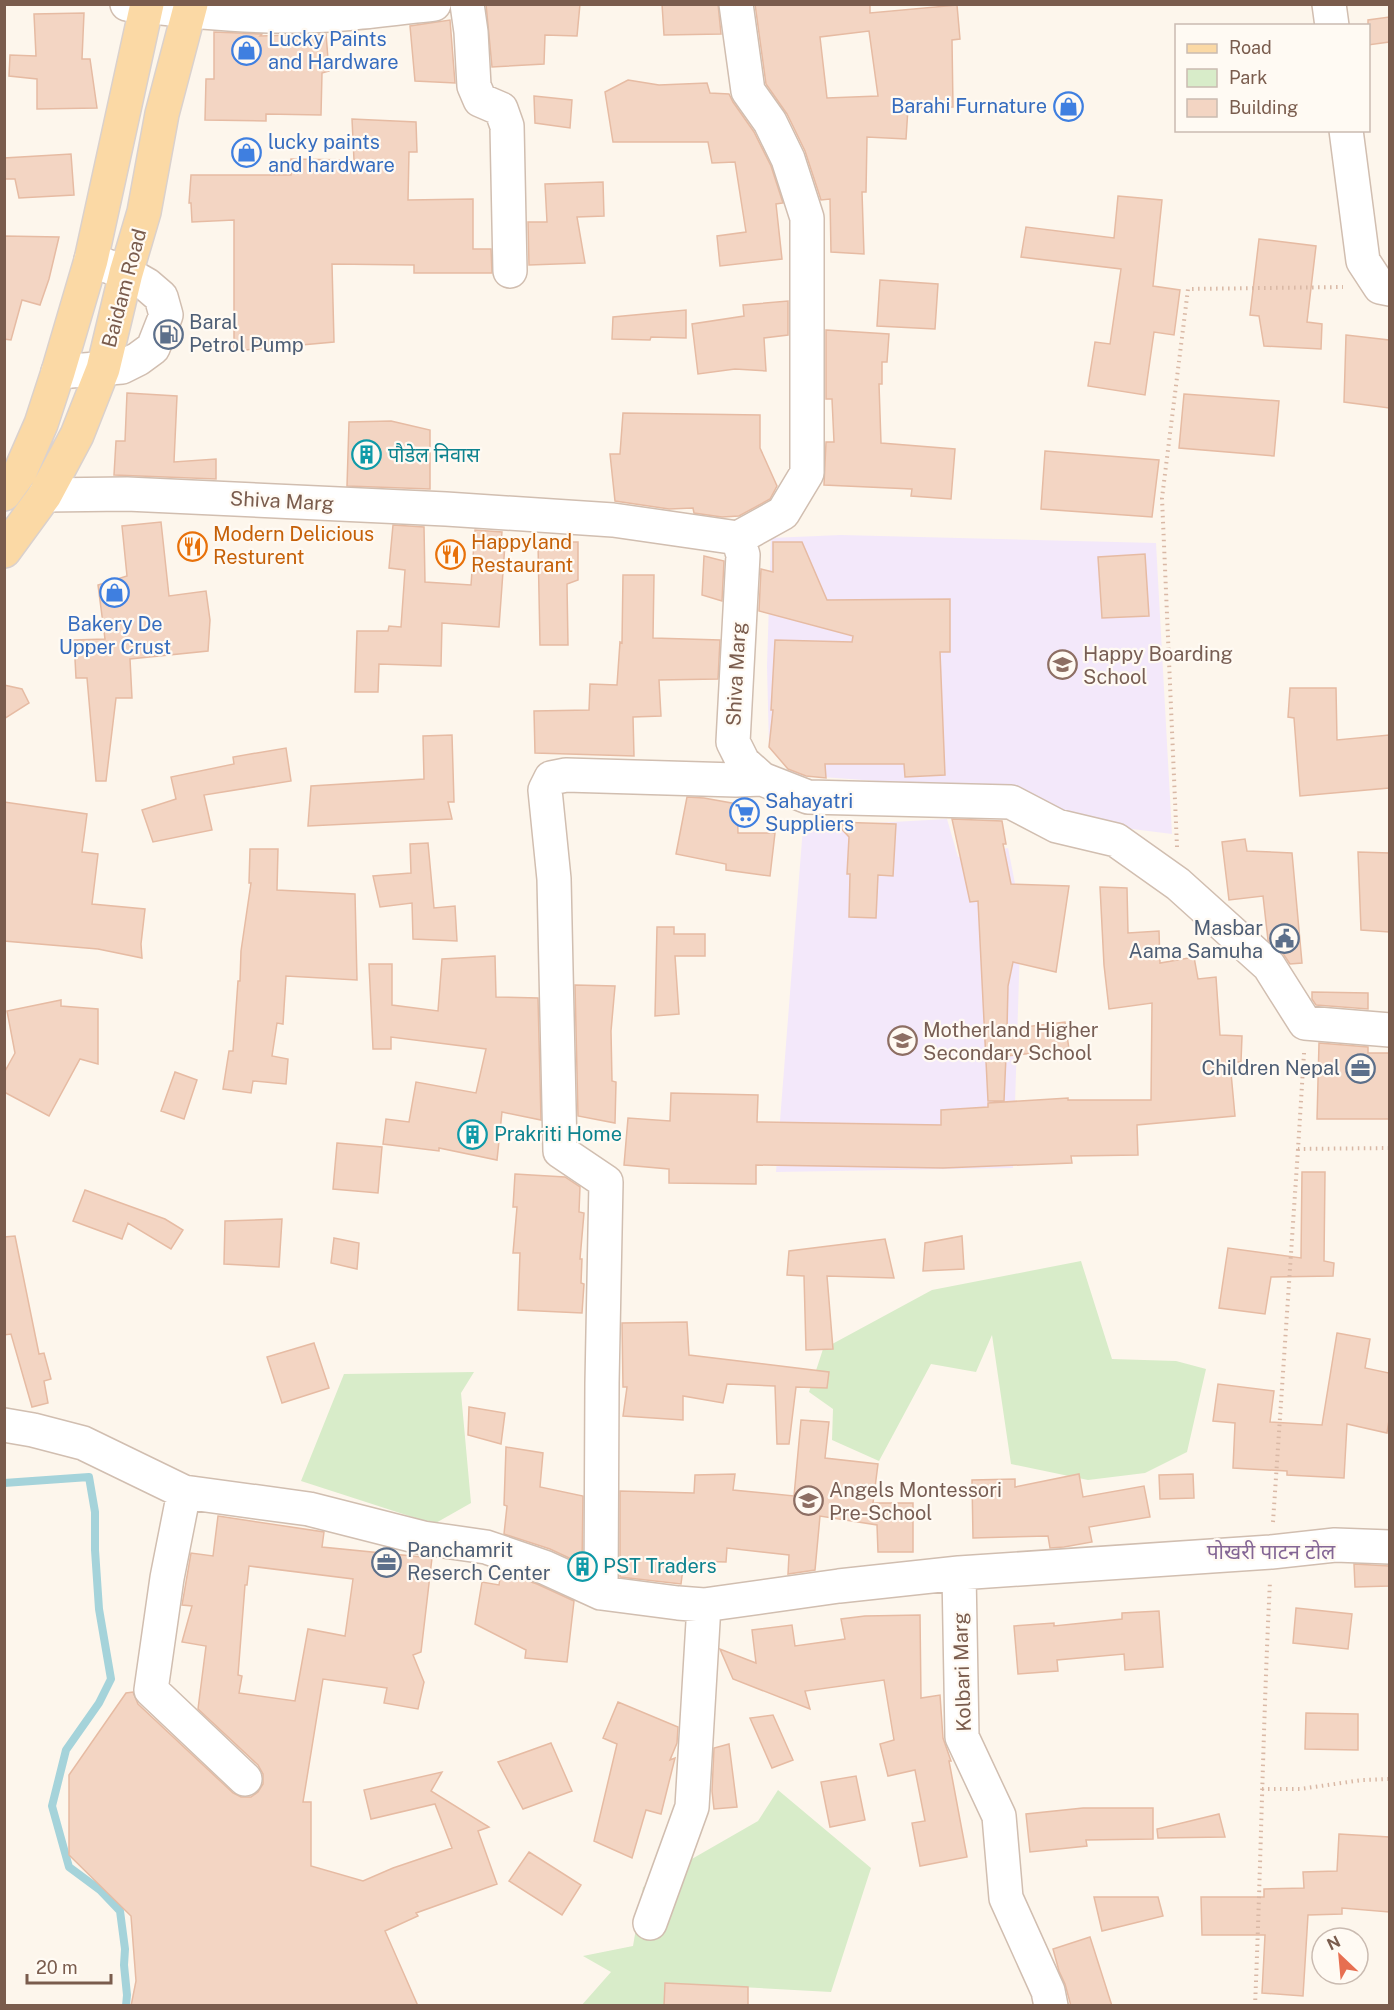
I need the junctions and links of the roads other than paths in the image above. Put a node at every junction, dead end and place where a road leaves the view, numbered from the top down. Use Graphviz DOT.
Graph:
graph roads {
  1 [pos="434,4"];
  2 [pos="467,4"];
  3 [pos="736,4"];
  4 [pos="1329,4"];
  5 [pos="140,5"];
  6 [pos="189,7"];
  7 [pos="1332,24"];
  8 [pos="1346,132"];
  9 [pos="91,260"];
  10 [pos="510,271"];
  11 [pos="126,273"];
  12 [pos="1385,288"];
  13 [pos="103,369"];
  14 [pos="58,372"];
  15 [pos="4,494"];
  16 [pos="45,495"];
  17 [pos="738,538"];
  18 [pos="4,551"];
  19 [pos="762,779"];
  20 [pos="1389,1030"];
  21 [pos="4,1425"];
  22 [pos="184,1492"];
  23 [pos="1389,1547"];
  24 [pos="959,1573"];
  25 [pos="602,1593"];
  26 [pos="704,1605"];
  27 [pos="245,1779"];
  28 [pos="650,1923"];
  29 [pos="1051,2006"];
  1 -- 6 [label="street"];
  2 -- 10 [label="street"];
  3 -- 17 [label="street"];
  4 -- 7 [label="street"];
  5 -- 6 [label="street"];
  5 -- 9 [label="main road, Baidam Road"];
  6 -- 11 [label="main road, Baidam Road"];
  8 -- 12 [label="street"];
  9 -- 11 [label="street"];
  9 -- 14 [label="main road, Baidam Road"];
  11 -- 13 [label="main road, Baidam Road"];
  11 -- 13 [label="street"];
  13 -- 14 [label="street"];
  13 -- 16 [label="main road, Baidam Road"];
  14 -- 15 [label="main road, Baidam Road"];
  16 -- 17 [label="street, Shiva Marg"];
  16 -- 18 [label="main road, Baidam Road"];
  17 -- 19 [label="street, Shiva Marg"];
  19 -- 20 [label="street, Shiva Marg"];
  19 -- 25 [label="street"];
  21 -- 22 [label="street"];
  22 -- 25 [label="street"];
  22 -- 27 [label="street"];
  23 -- 24 [label="street"];
  24 -- 26 [label="street"];
  24 -- 29 [label="street, Kolbari Marg"];
  25 -- 26 [label="street"];
  26 -- 28 [label="street"];
}
